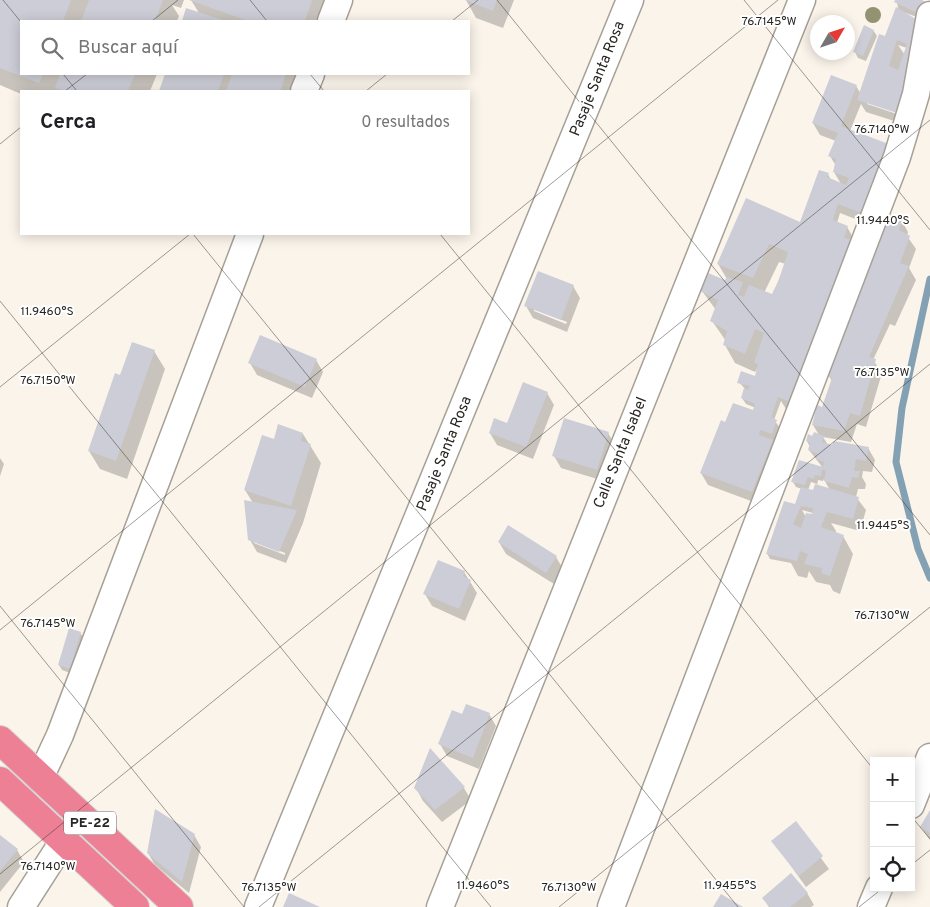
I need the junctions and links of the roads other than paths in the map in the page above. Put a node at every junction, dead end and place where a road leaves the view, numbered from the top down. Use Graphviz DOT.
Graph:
graph roads {
  1 [pos="339,0"];
  2 [pos="630,0"];
  3 [pos="802,0"];
  4 [pos="930,15"];
  5 [pos="331,20"];
  6 [pos="311,75"];
  7 [pos="304,90"];
  8 [pos="250,235"];
  9 [pos="0,740"];
  10 [pos="930,757"];
  11 [pos="40,778"];
  12 [pos="0,781"];
  13 [pos="912,802"];
  14 [pos="64,840"];
  15 [pos="110,842"];
  16 [pos="91,865"];
  17 [pos="877,892"];
  18 [pos="21,907"];
  19 [pos="135,907"];
  20 [pos="179,907"];
  21 [pos="258,907"];
  22 [pos="440,907"];
  23 [pos="611,907"];
  24 [pos="871,907"];
  1 -- 5 [label="street"];
  2 -- 21 [label="street, Pasaje Santa Rosa"];
  3 -- 22 [label="street, Calle Santa Isabel"];
  4 -- 23 [label="street"];
  6 -- 7 [label="street"];
  8 -- 11 [label="street"];
  9 -- 11 [label="highway, PE-22"];
  10 -- 13 [label="street"];
  11 -- 15 [label="highway, PE-22"];
  12 -- 14 [label="highway, PE-22"];
  14 -- 16 [label="highway, PE-22"];
  14 -- 18 [label="street"];
  15 -- 16 [label="highway"];
  15 -- 20 [label="highway, PE-22"];
  16 -- 19 [label="highway, PE-22"];
  17 -- 24 [label="street"];
}
